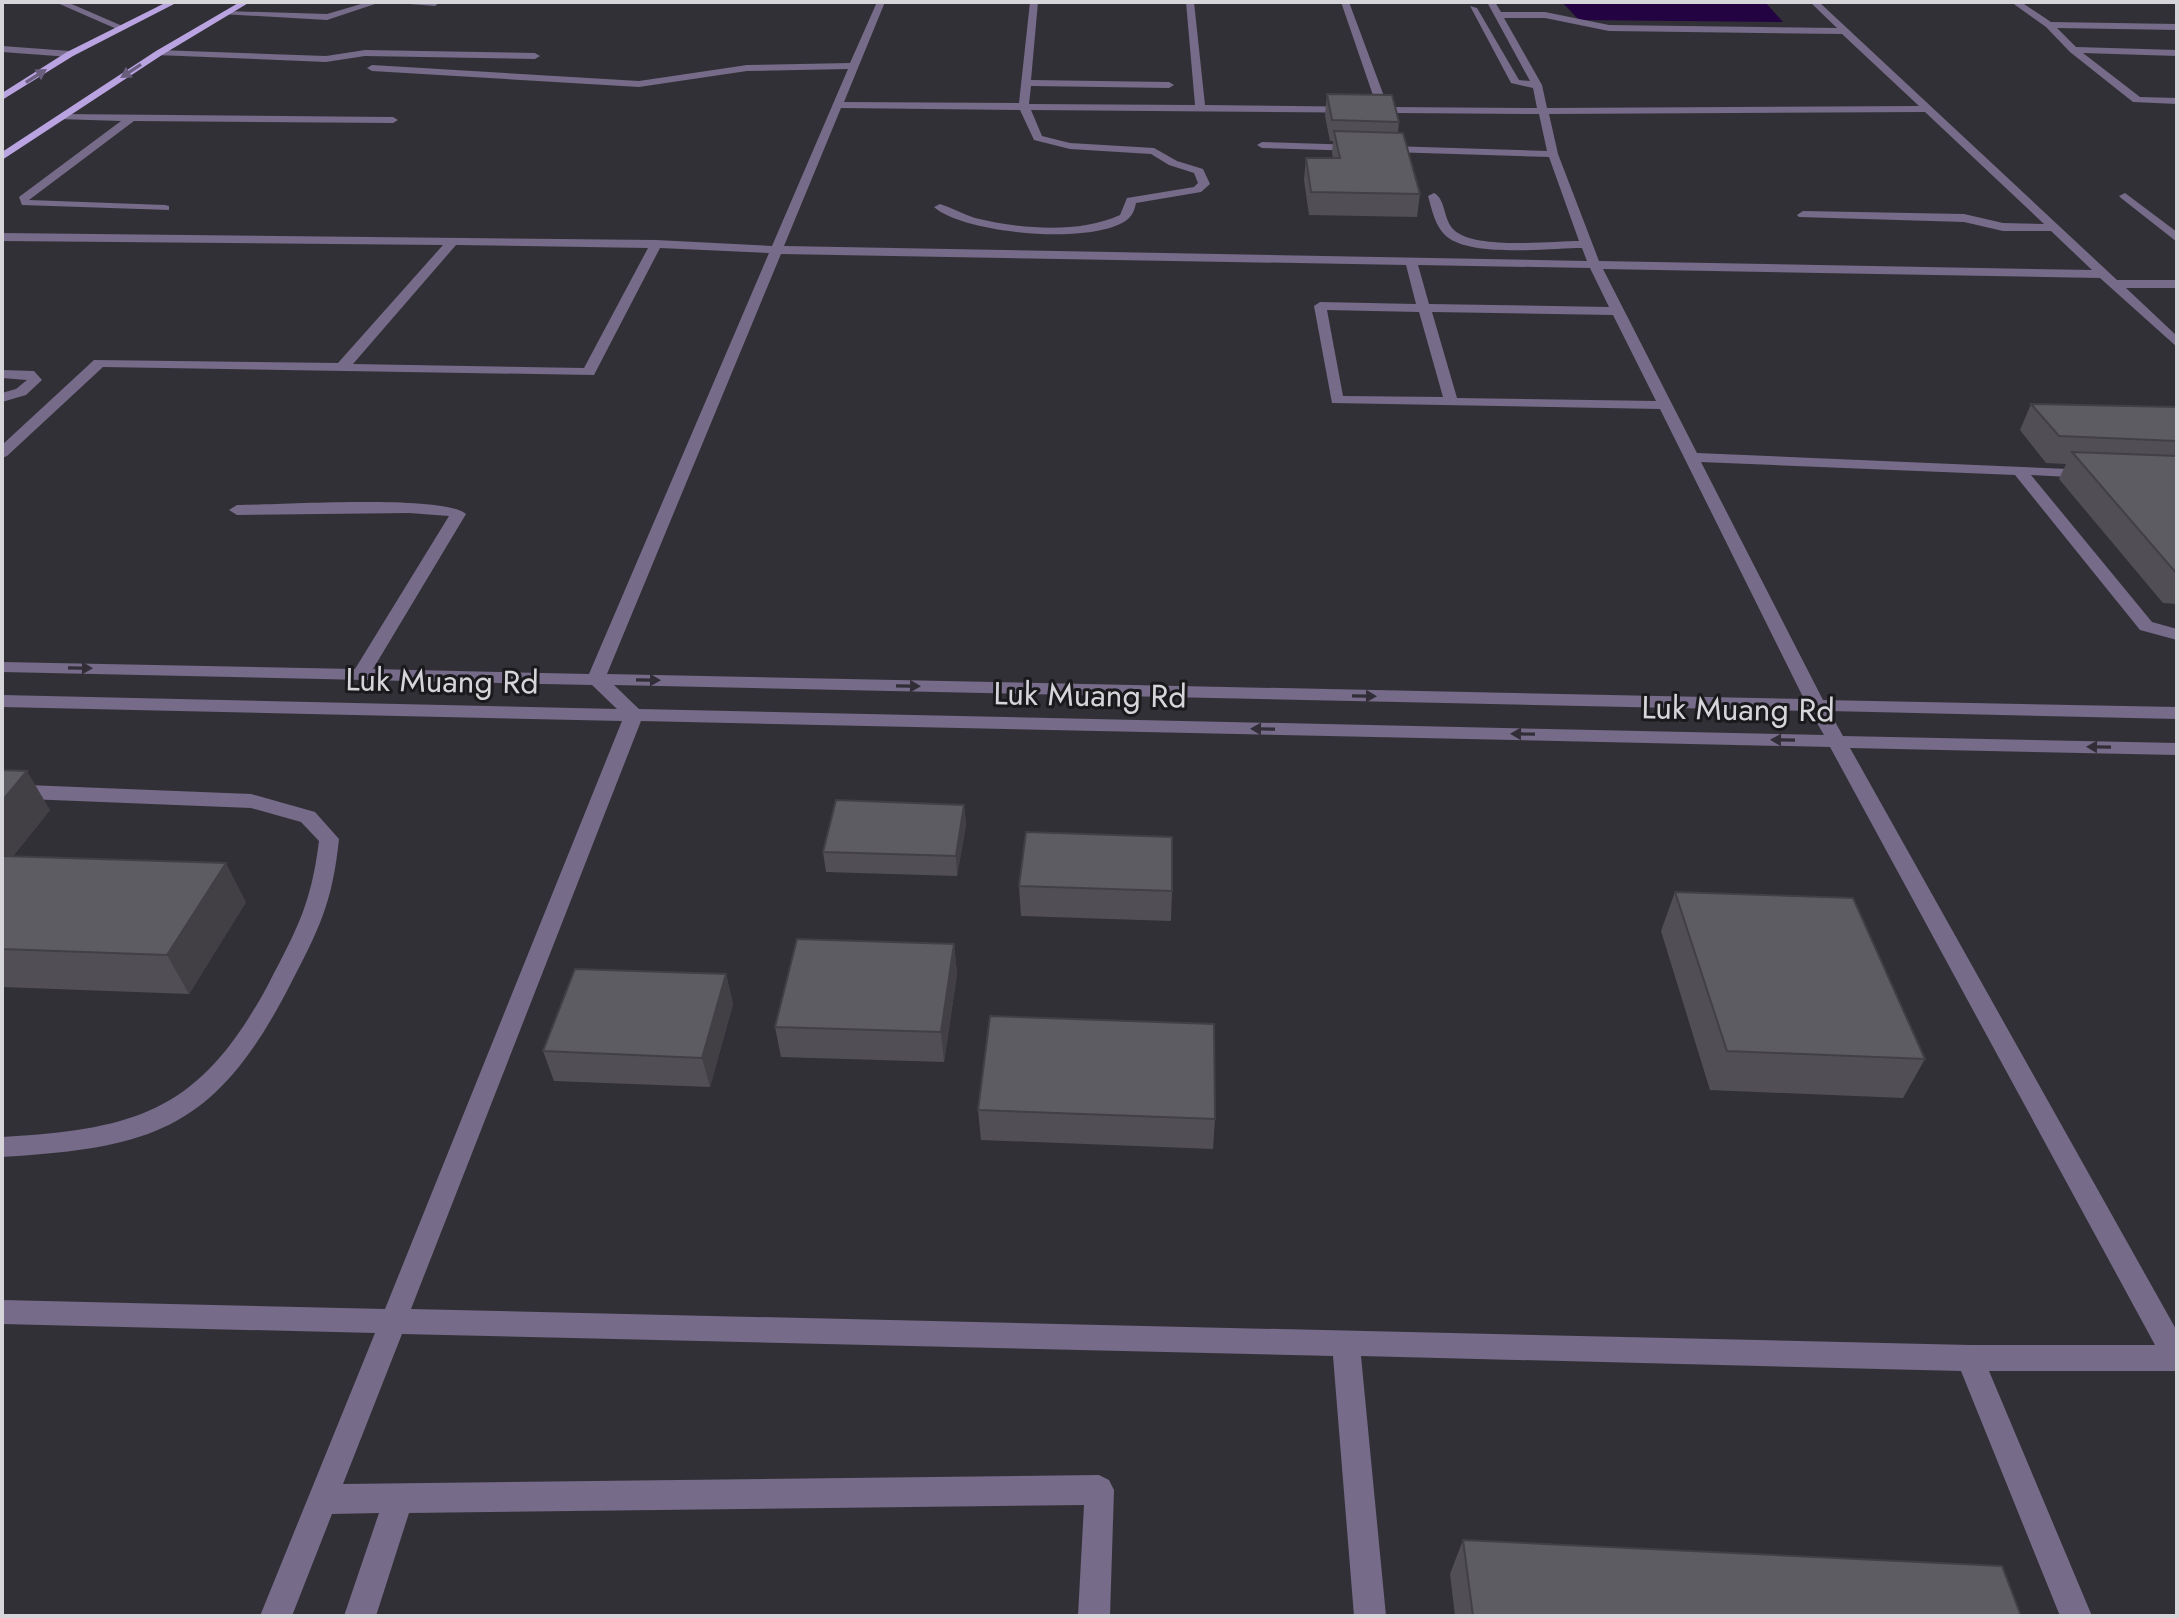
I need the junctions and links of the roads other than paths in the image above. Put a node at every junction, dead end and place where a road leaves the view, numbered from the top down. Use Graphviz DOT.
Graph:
graph roads {
  1 [pos="59,2"];
  2 [pos="174,2"];
  3 [pos="246,2"];
  4 [pos="377,2"];
  5 [pos="388,2"];
  6 [pos="881,2"];
  7 [pos="1034,2"];
  8 [pos="1190,2"];
  9 [pos="1345,2"];
  10 [pos="1814,2"];
  11 [pos="2015,2"];
  12 [pos="435,3"];
  13 [pos="1473,8"];
  14 [pos="1494,8"];
  15 [pos="225,14"];
  16 [pos="2049,25"];
  17 [pos="2177,27"];
  18 [pos="122,28"];
  19 [pos="1845,31"];
  20 [pos="2,49"];
  21 [pos="2073,50"];
  22 [pos="159,53"];
  23 [pos="2177,53"];
  24 [pos="70,54"];
  25 [pos="535,56"];
  26 [pos="854,66"];
  27 [pos="372,68"];
  28 [pos="1026,83"];
  29 [pos="1169,85"];
  30 [pos="1537,85"];
  31 [pos="2,97"];
  32 [pos="2177,101"];
  33 [pos="838,105"];
  34 [pos="1024,106"];
  35 [pos="1200,107"];
  36 [pos="1383,108"];
  37 [pos="1929,109"];
  38 [pos="1542,111"];
  39 [pos="62,117"];
  40 [pos="131,118"];
  41 [pos="393,120"];
  42 [pos="1262,145"];
  43 [pos="1553,154"];
  44 [pos="2,157"];
  45 [pos="1434,196"];
  46 [pos="2125,196"];
  47 [pos="940,207"];
  48 [pos="165,208"];
  49 [pos="1803,215"];
  50 [pos="1041,228"];
  51 [pos="2056,228"];
  52 [pos="2,237"];
  53 [pos="2177,238"];
  54 [pos="453,242"];
  55 [pos="656,244"];
  56 [pos="1587,244"];
  57 [pos="777,250"];
  58 [pos="1035,255"];
  59 [pos="1411,262"];
  60 [pos="1594,264"];
  61 [pos="2110,279"];
  62 [pos="2177,284"];
  63 [pos="1426,308"];
  64 [pos="1618,311"];
  65 [pos="2177,343"];
  66 [pos="343,366"];
  67 [pos="2,374"];
  68 [pos="2,398"];
  69 [pos="1451,402"];
  70 [pos="1665,405"];
  71 [pos="2,453"];
  72 [pos="1691,457"];
  73 [pos="2019,470"];
  74 [pos="2098,473"];
  75 [pos="237,510"];
  76 [pos="2177,635"];
  77 [pos="2,667"];
  78 [pos="361,674"];
  79 [pos="596,679"];
  80 [pos="2,701"];
  81 [pos="1817,706"];
  82 [pos="2177,713"];
  83 [pos="634,715"];
  84 [pos="1837,741"];
  85 [pos="2177,749"];
  86 [pos="2,791"];
  87 [pos="2,1147"];
  88 [pos="2,1312"];
  89 [pos="394,1320"];
  90 [pos="1346,1344"];
  91 [pos="1970,1358"];
  92 [pos="2177,1358"];
  93 [pos="323,1499"];
  94 [pos="399,1499"];
  95 [pos="276,1616"];
  96 [pos="360,1616"];
  97 [pos="1094,1616"];
  98 [pos="1370,1616"];
  99 [pos="2076,1616"];
  1 -- 18 [label="street"];
  2 -- 18 [label="main road"];
  3 -- 15 [label="main road"];
  4 -- 15 [label="street"];
  5 -- 12 [label="street"];
  6 -- 26 [label="street"];
  7 -- 28 [label="street"];
  8 -- 35 [label="street"];
  9 -- 36 [label="street"];
  10 -- 19 [label="street"];
  11 -- 16 [label="street"];
  13 -- 30 [label="street"];
  14 -- 19 [label="street"];
  14 -- 30 [label="street"];
  15 -- 22 [label="main road"];
  16 -- 17 [label="street"];
  16 -- 21 [label="street"];
  18 -- 24 [label="main road"];
  19 -- 37 [label="street"];
  20 -- 24 [label="street"];
  21 -- 23 [label="street"];
  21 -- 32 [label="street"];
  22 -- 25 [label="street"];
  22 -- 39 [label="main road, one-way"];
  31 -- 24 [label="main road, one-way"];
  26 -- 27 [label="street"];
  26 -- 33 [label="street"];
  28 -- 29 [label="street"];
  28 -- 34 [label="street"];
  30 -- 38 [label="street"];
  33 -- 34 [label="street"];
  33 -- 57 [label="street"];
  34 -- 35 [label="street"];
  34 -- 50 [label="street"];
  35 -- 36 [label="street"];
  36 -- 38 [label="street"];
  37 -- 38 [label="street"];
  37 -- 51 [label="street"];
  38 -- 43 [label="street"];
  39 -- 40 [label="street"];
  39 -- 44 [label="main road"];
  40 -- 41 [label="street"];
  40 -- 48 [label="street"];
  42 -- 43 [label="street"];
  43 -- 56 [label="street"];
  45 -- 56 [label="street"];
  46 -- 53 [label="street"];
  47 -- 50 [label="street"];
  49 -- 51 [label="street"];
  50 -- 58 [label="street"];
  51 -- 61 [label="street"];
  52 -- 54 [label="street"];
  54 -- 55 [label="street"];
  54 -- 66 [label="street"];
  55 -- 57 [label="street"];
  55 -- 66 [label="street"];
  56 -- 60 [label="street"];
  57 -- 58 [label="street"];
  57 -- 79 [label="street"];
  58 -- 59 [label="street"];
  59 -- 60 [label="street"];
  59 -- 63 [label="street"];
  60 -- 61 [label="street"];
  60 -- 64 [label="street"];
  61 -- 62 [label="street"];
  61 -- 65 [label="street"];
  63 -- 64 [label="street"];
  63 -- 69 [label="street"];
  63 -- 69 [label="street"];
  64 -- 70 [label="street"];
  66 -- 71 [label="street"];
  67 -- 68 [label="street"];
  69 -- 70 [label="street"];
  70 -- 72 [label="street"];
  72 -- 73 [label="street"];
  72 -- 81 [label="street"];
  73 -- 74 [label="street"];
  73 -- 76 [label="street"];
  75 -- 78 [label="street"];
  77 -- 78 [label="street, Luk Muang Rd, one-way"];
  78 -- 79 [label="street, Luk Muang Rd"];
  79 -- 81 [label="street, Luk Muang Rd, one-way"];
  79 -- 83 [label="street"];
  80 -- 83 [label="street, Luk Muang Rd"];
  81 -- 82 [label="street, Luk Muang Rd"];
  81 -- 84 [label="street"];
  84 -- 83 [label="street, Luk Muang Rd, one-way"];
  83 -- 89 [label="street"];
  85 -- 84 [label="street, Luk Muang Rd, one-way"];
  84 -- 92 [label="street"];
  86 -- 87 [label="street"];
  88 -- 89 [label="street"];
  89 -- 90 [label="street"];
  89 -- 93 [label="street"];
  90 -- 91 [label="street"];
  90 -- 98 [label="street"];
  91 -- 92 [label="street"];
  91 -- 99 [label="street"];
  93 -- 94 [label="street"];
  93 -- 95 [label="street"];
  94 -- 96 [label="street"];
  94 -- 97 [label="street"];
}
